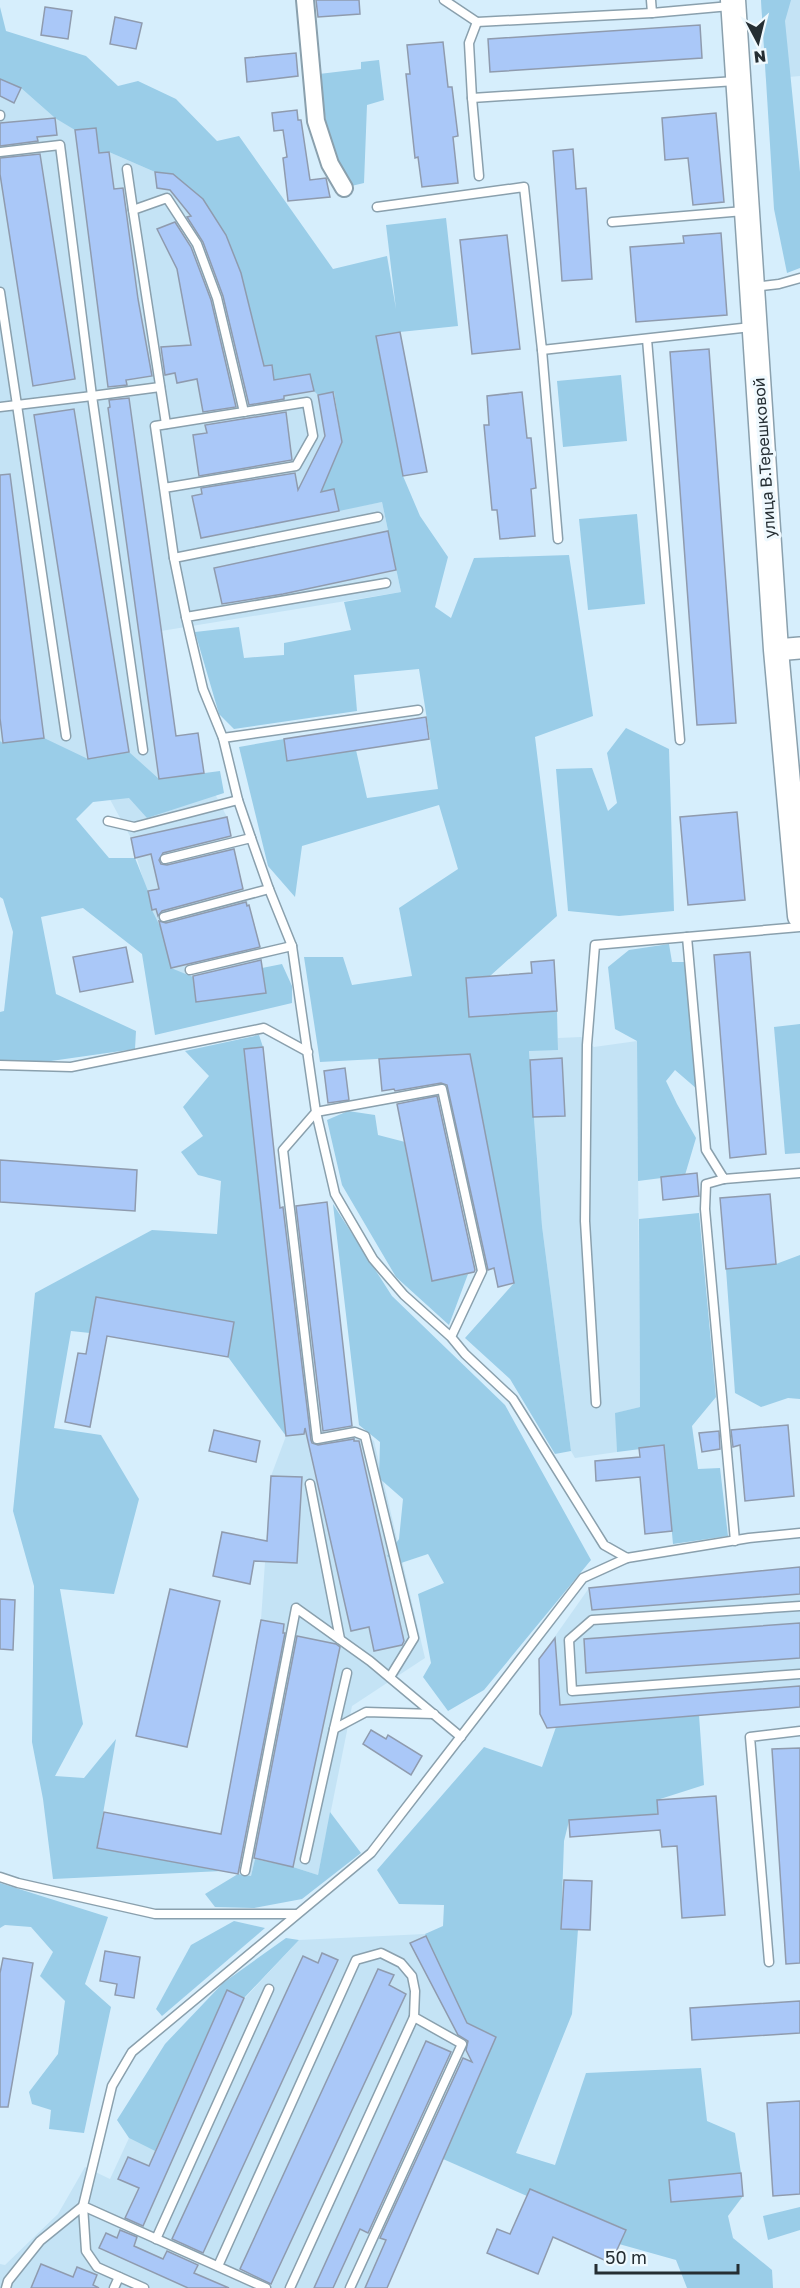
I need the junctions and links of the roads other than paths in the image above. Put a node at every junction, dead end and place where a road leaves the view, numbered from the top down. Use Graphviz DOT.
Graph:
graph roads {
  1 [pos="304,0"];
  2 [pos="444,0"];
  3 [pos="651,0"];
  4 [pos="733,3"];
  5 [pos="652,13"];
  6 [pos="477,22"];
  7 [pos="739,81"];
  8 [pos="472,98"];
  9 [pos="0,152"];
  10 [pos="128,169"];
  11 [pos="479,176"];
  12 [pos="344,188"];
  13 [pos="377,207"];
  14 [pos="132,210"];
  15 [pos="747,210"];
  16 [pos="612,222"];
  17 [pos="800,278"];
  18 [pos="752,287"];
  19 [pos="0,292"];
  20 [pos="755,327"];
  21 [pos="647,339"];
  22 [pos="542,350"];
  23 [pos="160,387"];
  24 [pos="92,396"];
  25 [pos="17,405"];
  26 [pos="0,407"];
  27 [pos="244,412"];
  28 [pos="166,424"];
  29 [pos="164,488"];
  30 [pos="378,518"];
  31 [pos="558,539"];
  32 [pos="174,558"];
  33 [pos="386,584"];
  34 [pos="186,617"];
  35 [pos="788,650"];
  36 [pos="418,710"];
  37 [pos="66,736"];
  38 [pos="224,738"];
  39 [pos="680,740"];
  40 [pos="143,750"];
  41 [pos="238,800"];
  42 [pos="108,821"];
  43 [pos="251,838"];
  44 [pos="165,859"];
  45 [pos="269,889"];
  46 [pos="800,916"];
  47 [pos="164,917"];
  48 [pos="800,927"];
  49 [pos="687,937"];
  50 [pos="292,946"];
  51 [pos="190,970"];
  52 [pos="308,1052"];
  53 [pos="0,1065"];
  54 [pos="316,1112"];
  55 [pos="800,1173"];
  56 [pos="724,1179"];
  57 [pos="451,1337"];
  58 [pos="596,1403"];
  59 [pos="310,1484"];
  60 [pos="800,1533"];
  61 [pos="735,1540"];
  62 [pos="627,1558"];
  63 [pos="800,1606"];
  64 [pos="340,1639"];
  65 [pos="347,1673"];
  66 [pos="800,1674"];
  67 [pos="390,1677"];
  68 [pos="435,1714"];
  69 [pos="334,1729"];
  70 [pos="800,1731"];
  71 [pos="461,1737"];
  72 [pos="305,1859"];
  73 [pos="245,1870"];
  74 [pos="0,1877"];
  75 [pos="297,1914"];
  76 [pos="769,1962"];
  77 [pos="269,1989"];
  78 [pos="414,2017"];
  79 [pos="83,2206"];
  80 [pos="156,2239"];
  81 [pos="218,2266"];
  82 [pos="119,2277"];
  83 [pos="5,2283"];
  84 [pos="114,2288"];
  85 [pos="144,2288"];
  86 [pos="266,2288"];
  87 [pos="290,2288"];
  88 [pos="351,2288"];
  1 -- 12 [label="street"];
  2 -- 6 [label="lane"];
  3 -- 5 [label="lane"];
  4 -- 5 [label="lane"];
  4 -- 7 [label="main road, улица В.Терешковой"];
  5 -- 6 [label="lane"];
  6 -- 8 [label="lane"];
  7 -- 8 [label="lane"];
  7 -- 15 [label="main road, улица В.Терешковой"];
  8 -- 11 [label="lane"];
  9 -- 24 [label="lane"];
  10 -- 14 [label="lane"];
  13 -- 22 [label="lane"];
  14 -- 23 [label="lane"];
  14 -- 27 [label="lane"];
  15 -- 16 [label="lane"];
  15 -- 18 [label="main road, улица В.Терешковой"];
  17 -- 18 [label="lane"];
  18 -- 20 [label="main road, улица В.Терешковой"];
  19 -- 25 [label="lane"];
  20 -- 21 [label="lane"];
  20 -- 35 [label="main road, улица В.Терешковой"];
  21 -- 22 [label="lane"];
  21 -- 39 [label="lane"];
  22 -- 31 [label="lane"];
  23 -- 24 [label="lane"];
  23 -- 28 [label="lane"];
  24 -- 25 [label="lane"];
  24 -- 40 [label="lane"];
  25 -- 26 [label="lane"];
  25 -- 37 [label="lane"];
  27 -- 28 [label="lane"];
  27 -- 29 [label="lane"];
  28 -- 29 [label="lane"];
  29 -- 32 [label="lane"];
  30 -- 32 [label="lane"];
  32 -- 34 [label="lane"];
  33 -- 34 [label="lane"];
  34 -- 38 [label="lane"];
  35 -- 46 [label="main road, улица В.Терешковой"];
  36 -- 38 [label="lane"];
  38 -- 41 [label="lane"];
  41 -- 42 [label="lane"];
  41 -- 43 [label="lane"];
  43 -- 44 [label="lane"];
  43 -- 45 [label="lane"];
  45 -- 47 [label="lane"];
  45 -- 50 [label="lane"];
  48 -- 49 [label="lane"];
  49 -- 56 [label="lane"];
  49 -- 58 [label="lane"];
  50 -- 51 [label="lane"];
  50 -- 52 [label="lane"];
  52 -- 53 [label="lane"];
  52 -- 54 [label="lane"];
  54 -- 57 [label="lane"];
  54 -- 57 [label="lane"];
  54 -- 67 [label="lane"];
  55 -- 56 [label="lane"];
  56 -- 61 [label="lane"];
  57 -- 62 [label="lane"];
  59 -- 64 [label="lane"];
  60 -- 61 [label="lane"];
  61 -- 62 [label="lane"];
  62 -- 71 [label="lane"];
  63 -- 66 [label="lane"];
  64 -- 67 [label="lane"];
  64 -- 73 [label="lane"];
  65 -- 69 [label="lane"];
  67 -- 68 [label="lane"];
  68 -- 69 [label="lane"];
  68 -- 71 [label="lane"];
  69 -- 72 [label="lane"];
  70 -- 76 [label="lane"];
  71 -- 75 [label="lane"];
  74 -- 75 [label="lane"];
  75 -- 79 [label="lane"];
  77 -- 80 [label="lane"];
  78 -- 81 [label="lane"];
  78 -- 87 [label="lane"];
  78 -- 88 [label="lane"];
  79 -- 80 [label="lane"];
  79 -- 82 [label="lane"];
  79 -- 83 [label="lane"];
  80 -- 81 [label="lane"];
  81 -- 86 [label="lane"];
  82 -- 84 [label="lane"];
  82 -- 85 [label="lane"];
}
